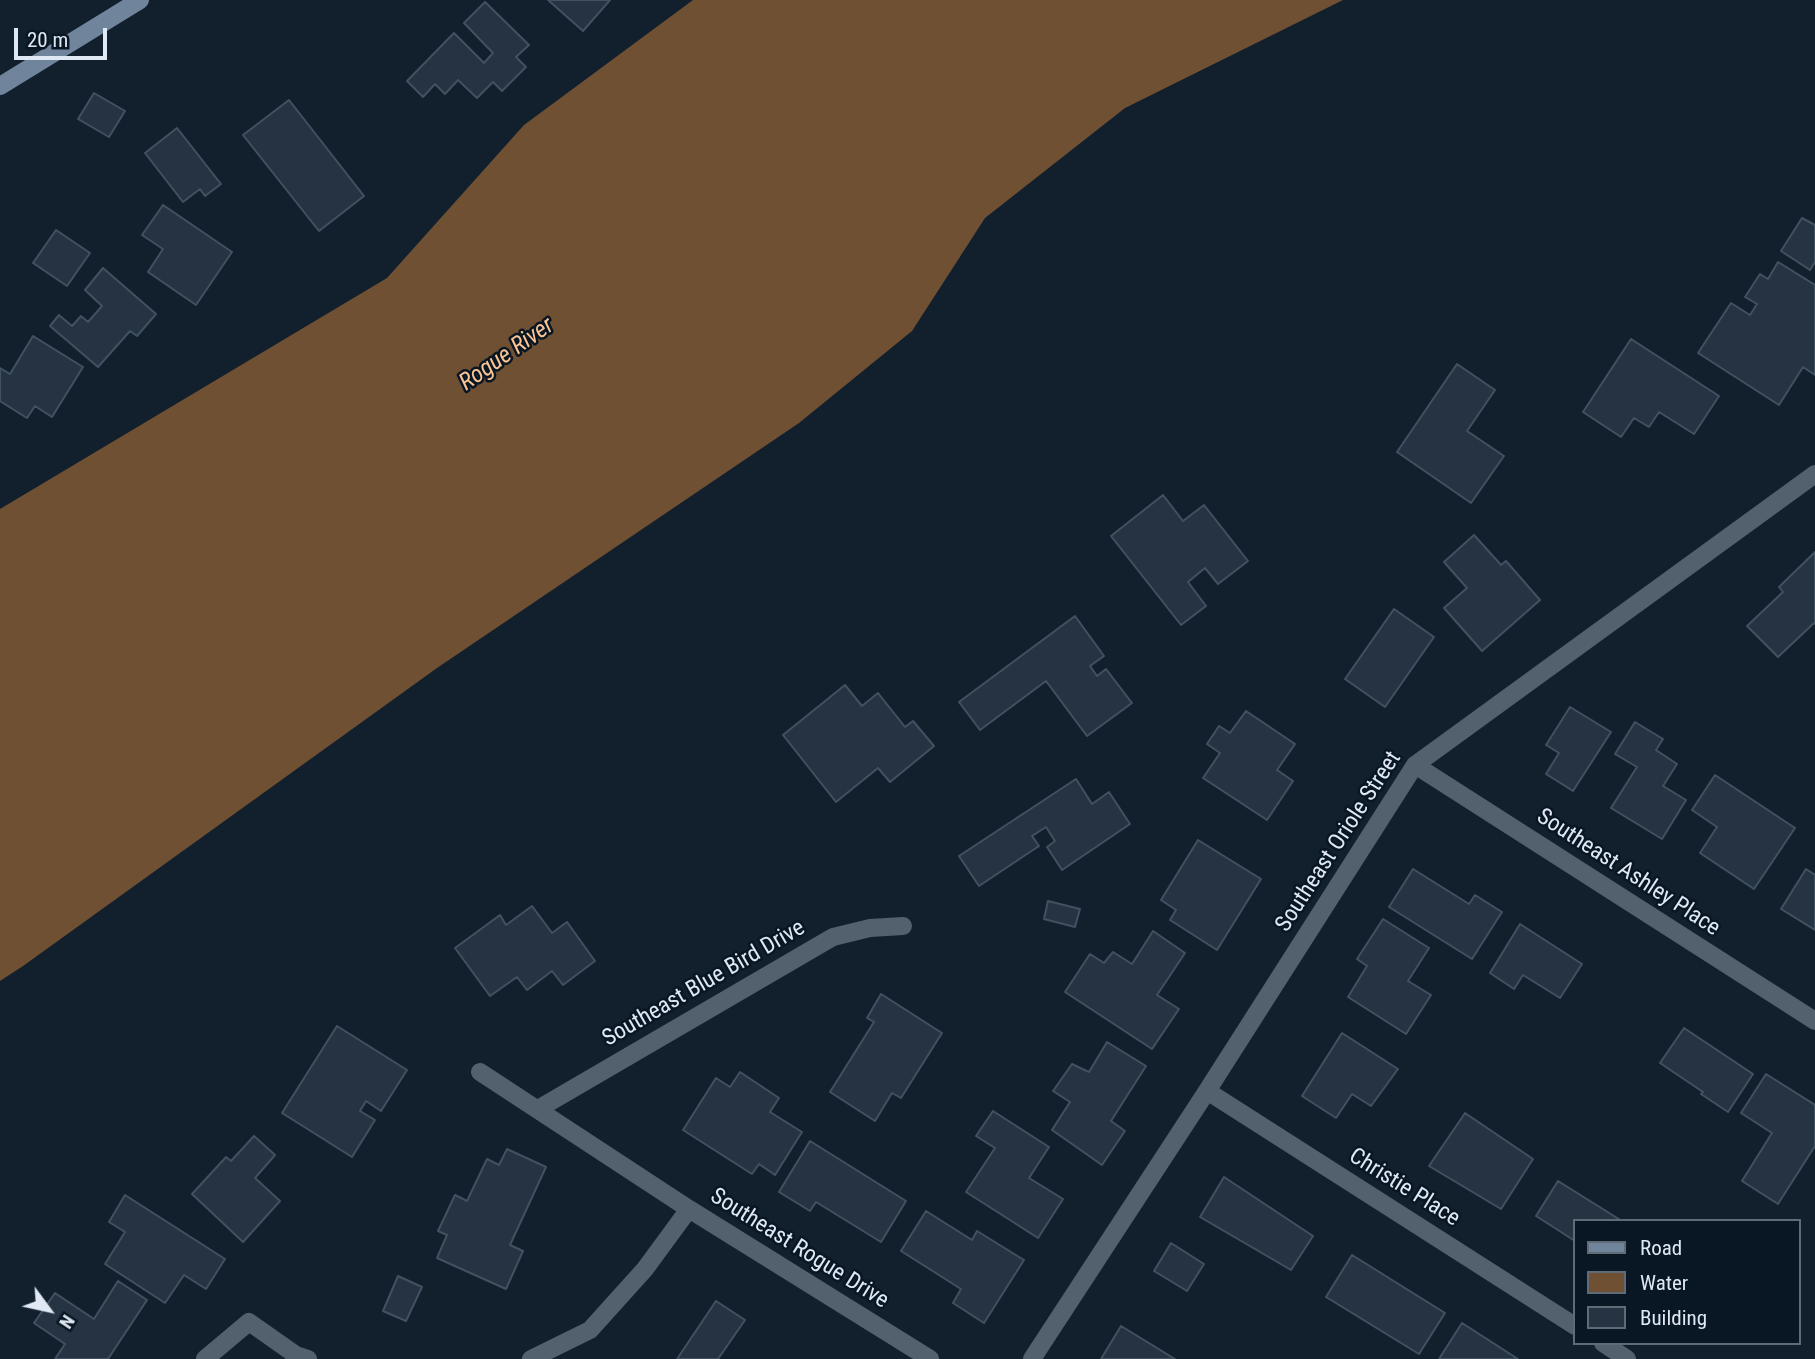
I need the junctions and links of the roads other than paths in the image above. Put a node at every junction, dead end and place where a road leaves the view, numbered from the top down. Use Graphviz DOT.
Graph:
graph roads {
  1 [pos="140,0"];
  2 [pos="0,86"];
  3 [pos="1815,474"];
  4 [pos="1415,765"];
  5 [pos="903,926"];
  6 [pos="1815,1021"];
  7 [pos="480,1072"];
  8 [pos="1207,1091"];
  9 [pos="538,1108"];
  10 [pos="689,1209"];
  11 [pos="1574,1325"];
  12 [pos="1606,1345"];
  13 [pos="205,1359"];
  14 [pos="308,1359"];
  15 [pos="531,1359"];
  16 [pos="930,1359"];
  17 [pos="1032,1359"];
  18 [pos="1628,1359"];
  1 -- 2 [label="street"];
  3 -- 4 [label="street, Southeast Oriole Street"];
  4 -- 6 [label="street, Southeast Ashley Place"];
  4 -- 8 [label="street, Southeast Oriole Street"];
  5 -- 9 [label="street, Southeast Blue Bird Drive"];
  7 -- 9 [label="street"];
  8 -- 11 [label="street, Christie Place"];
  8 -- 17 [label="street, Southeast Oriole Street"];
  9 -- 10 [label="street"];
  10 -- 15 [label="street, Southeast Rogue Drive"];
  10 -- 16 [label="street, Southeast Rogue Drive"];
  12 -- 18 [label="street"];
  13 -- 14 [label="street"];
}
